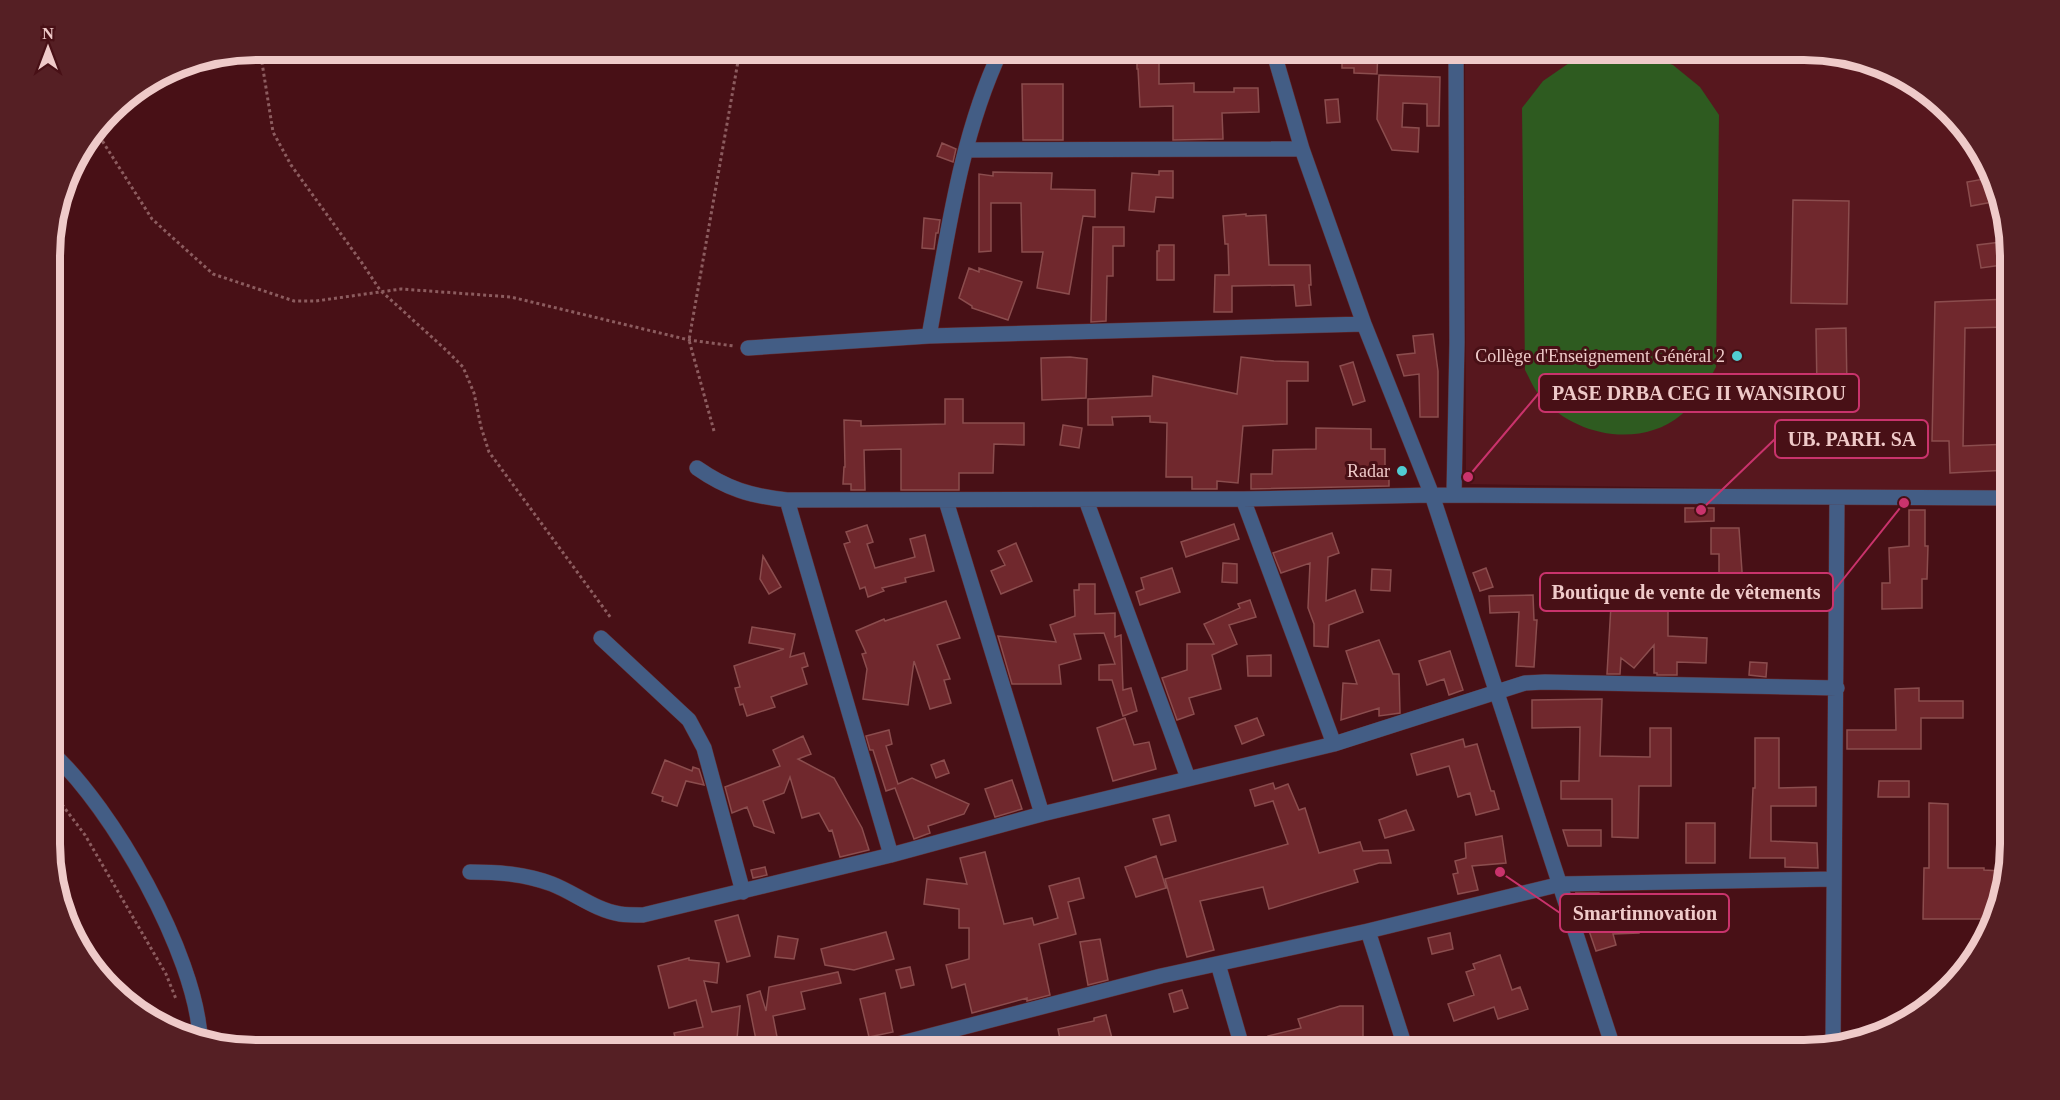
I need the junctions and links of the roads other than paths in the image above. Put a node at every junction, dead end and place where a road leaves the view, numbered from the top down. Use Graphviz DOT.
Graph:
graph roads {
  1 [pos="996,60"];
  2 [pos="1276,60"];
  3 [pos="1456,60"];
  4 [pos="1302,149"];
  5 [pos="966,150"];
  6 [pos="1364,324"];
  7 [pos="929,336"];
  8 [pos="748,348"];
  9 [pos="697,468"];
  10 [pos="1432,495"];
  11 [pos="1454,495"];
  12 [pos="1837,498"];
  13 [pos="2000,498"];
  14 [pos="1244,499"];
  15 [pos="787,500"];
  16 [pos="1086,500"];
  17 [pos="946,501"];
  18 [pos="601,638"];
  19 [pos="1837,688"];
  20 [pos="1497,693"];
  21 [pos="1334,744"];
  22 [pos="60,760"];
  23 [pos="1188,778"];
  24 [pos="1042,814"];
  25 [pos="891,855"];
  26 [pos="470,872"];
  27 [pos="1834,879"];
  28 [pos="1561,884"];
  29 [pos="744,892"];
  30 [pos="1368,931"];
  31 [pos="1218,964"];
  32 [pos="199,1031"];
  33 [pos="1833,1037"];
  34 [pos="915,1040"];
  35 [pos="1240,1040"];
  36 [pos="1403,1040"];
  37 [pos="1611,1040"];
  1 -- 5 [label="street"];
  2 -- 4 [label="street"];
  3 -- 11 [label="street"];
  4 -- 5 [label="street"];
  4 -- 6 [label="street"];
  5 -- 7 [label="street"];
  6 -- 7 [label="street"];
  6 -- 10 [label="street"];
  7 -- 8 [label="street"];
  9 -- 15 [label="street"];
  10 -- 11 [label="street"];
  10 -- 14 [label="street"];
  10 -- 20 [label="street"];
  11 -- 12 [label="street"];
  12 -- 13 [label="street"];
  12 -- 19 [label="street"];
  14 -- 16 [label="street"];
  14 -- 21 [label="street"];
  15 -- 17 [label="street"];
  15 -- 25 [label="street"];
  16 -- 17 [label="street"];
  16 -- 23 [label="street"];
  17 -- 24 [label="street"];
  18 -- 29 [label="street"];
  19 -- 20 [label="street"];
  19 -- 27 [label="street"];
  20 -- 21 [label="street"];
  20 -- 28 [label="street"];
  21 -- 23 [label="street"];
  22 -- 32 [label="street"];
  23 -- 24 [label="street"];
  24 -- 25 [label="street"];
  25 -- 29 [label="street"];
  26 -- 29 [label="street"];
  27 -- 28 [label="street"];
  27 -- 33 [label="street"];
  28 -- 30 [label="street"];
  28 -- 37 [label="street"];
  30 -- 31 [label="street"];
  30 -- 36 [label="street"];
  31 -- 34 [label="street"];
  31 -- 35 [label="street"];
}
